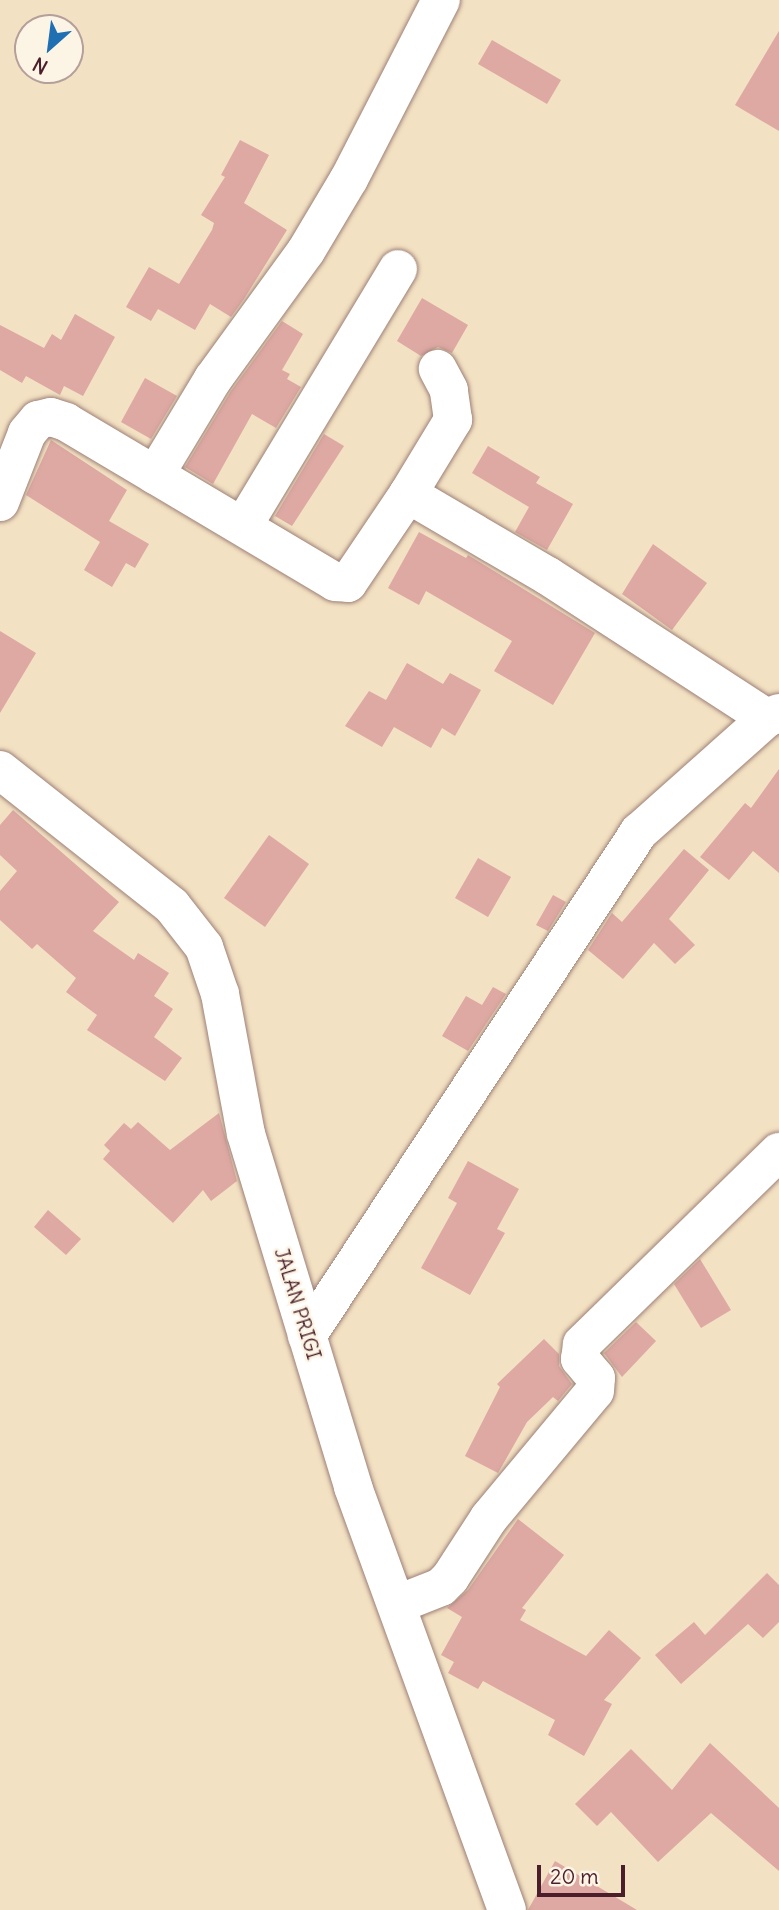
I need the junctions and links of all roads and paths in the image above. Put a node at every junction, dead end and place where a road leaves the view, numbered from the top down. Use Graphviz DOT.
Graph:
graph roads {
  1 [pos="441,0"];
  2 [pos="398,269"];
  3 [pos="438,369"];
  4 [pos="155,475"];
  5 [pos="408,494"];
  6 [pos="0,502"];
  7 [pos="243,526"];
  8 [pos="773,715"];
  9 [pos="0,770"];
  10 [pos="779,1152"];
  11 [pos="307,1336"];
  12 [pos="398,1605"];
  13 [pos="507,1910"];
  1 -- 4 [label="street"];
  2 -- 7 [label="street"];
  3 -- 5 [label="street"];
  4 -- 6 [label="street"];
  4 -- 7 [label="street"];
  5 -- 7 [label="street"];
  5 -- 8 [label="street"];
  8 -- 11 [label="street"];
  9 -- 11 [label="street, JALAN PRIGI"];
  10 -- 12 [label="street"];
  11 -- 12 [label="street, JALAN PRIGI"];
  12 -- 13 [label="street, JALAN PRIGI"];
}
